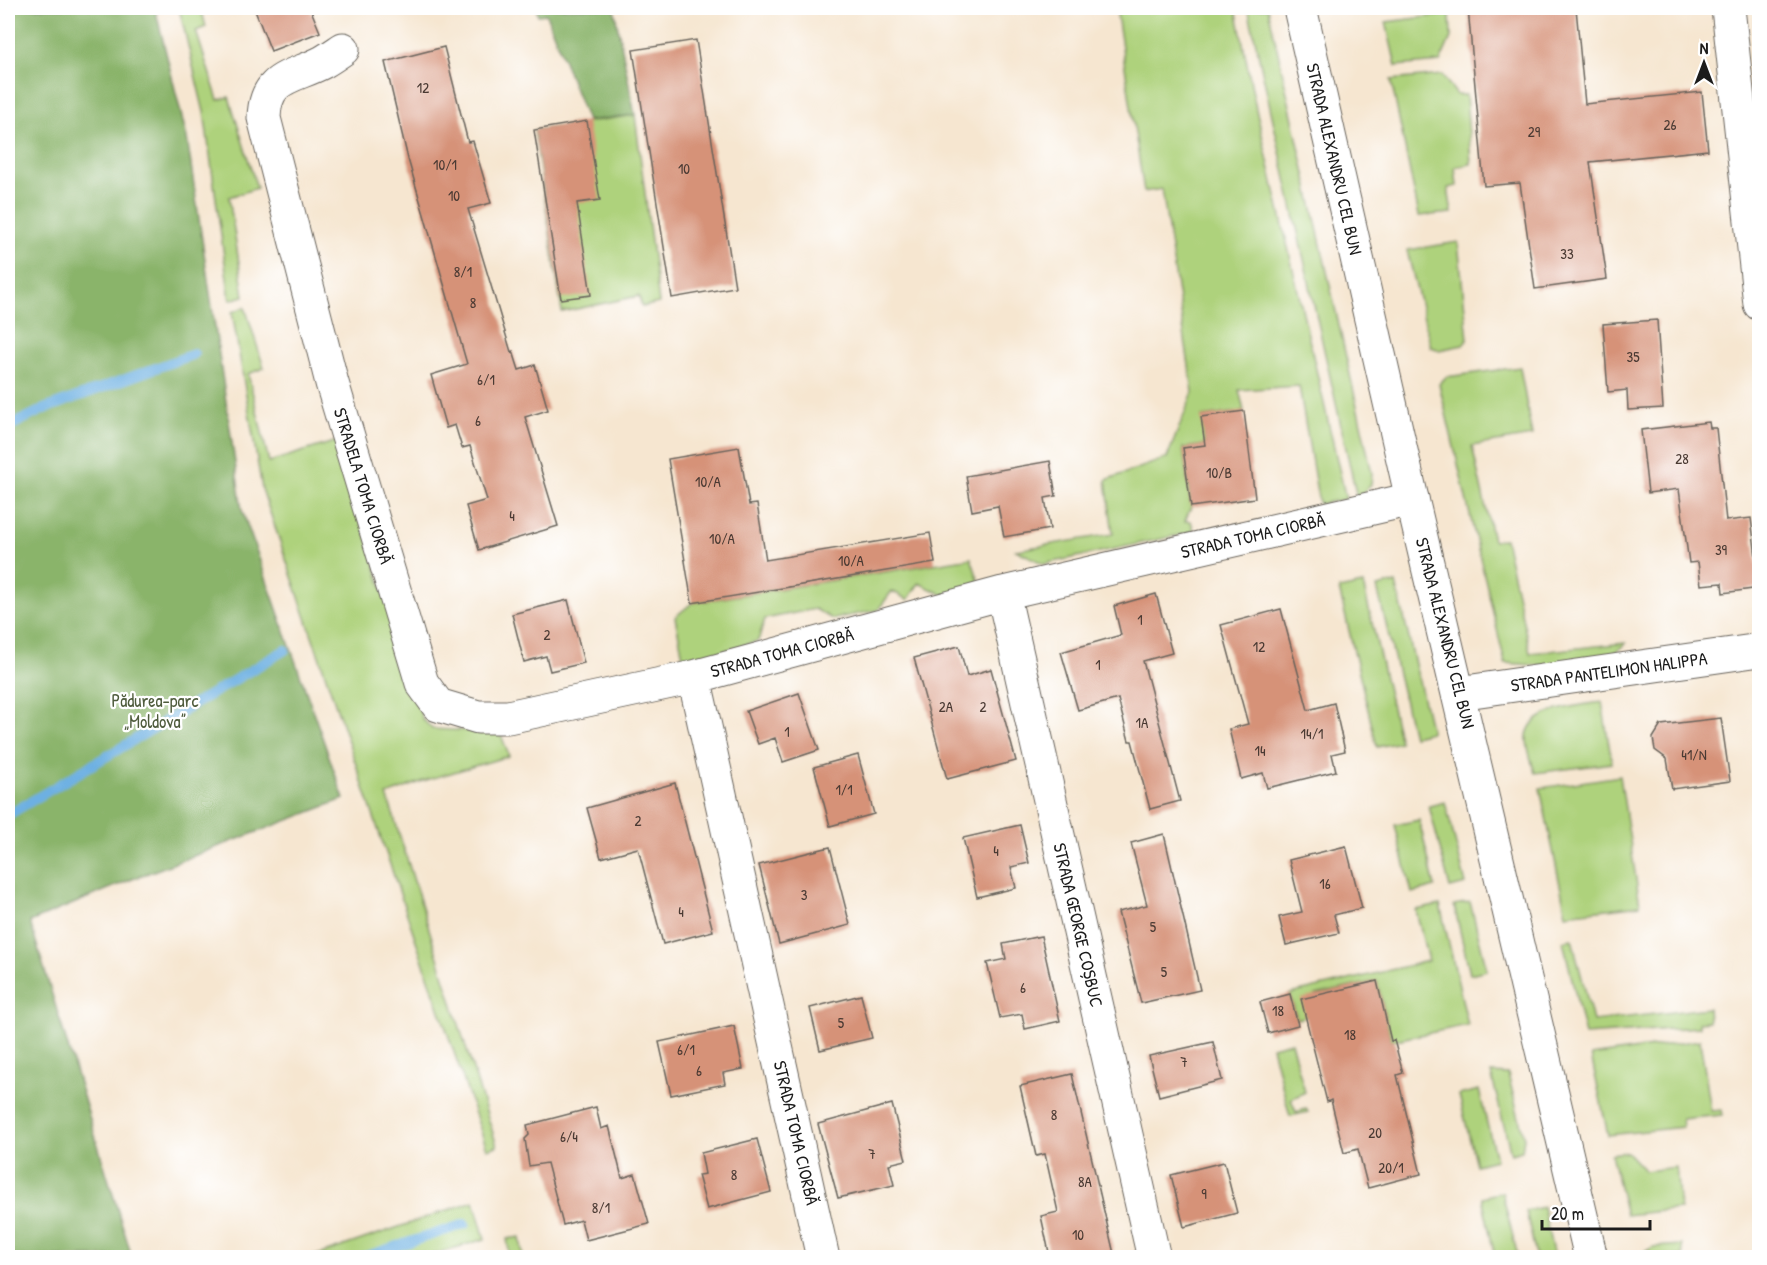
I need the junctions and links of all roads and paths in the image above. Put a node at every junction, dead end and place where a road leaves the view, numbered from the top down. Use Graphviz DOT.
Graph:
graph roads {
  1 [pos="1300,8"];
  2 [pos="1728,8"];
  3 [pos="343,49"];
  4 [pos="1760,304"];
  5 [pos="1412,499"];
  6 [pos="1003,593"];
  7 [pos="1760,650"];
  8 [pos="694,677"];
  9 [pos="1459,693"];
  10 [pos="823,1257"];
  11 [pos="1154,1257"];
  12 [pos="1591,1257"];
  1 -- 5 [label="street, STRADA ALEXANDRU CEL BUN"];
  2 -- 4 [label="street"];
  3 -- 8 [label="street, STRADELA TOMA CIORBĂ"];
  5 -- 6 [label="street, STRADA TOMA CIORBĂ"];
  5 -- 9 [label="street, STRADA ALEXANDRU CEL BUN"];
  6 -- 8 [label="street, STRADA TOMA CIORBĂ"];
  6 -- 11 [label="street, STRADA GEORGE COȘBUC"];
  7 -- 9 [label="street, STRADA PANTELIMON HALIPPA"];
  8 -- 10 [label="street, STRADA TOMA CIORBĂ"];
  9 -- 12 [label="street, STRADA ALEXANDRU CEL BUN"];
}
